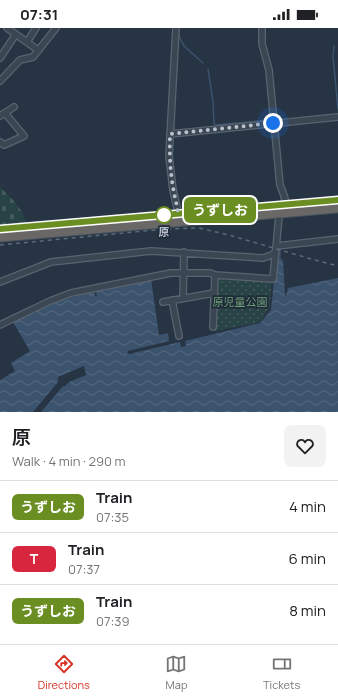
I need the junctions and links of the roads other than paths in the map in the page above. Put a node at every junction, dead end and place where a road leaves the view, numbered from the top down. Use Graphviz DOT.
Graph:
graph roads {
  1 [pos="7,28"];
  2 [pos="36,28"];
  3 [pos="56,28"];
  4 [pos="176,28"];
  5 [pos="262,28"];
  6 [pos="16,34"];
  7 [pos="27,42"];
  8 [pos="38,50"];
  9 [pos="0,58"];
  10 [pos="0,81"];
  11 [pos="14,107"];
  12 [pos="2,115"];
  13 [pos="338,117"];
  14 [pos="273,123"];
  15 [pos="170,134"];
  16 [pos="0,142"];
  17 [pos="338,208"];
  18 [pos="280,212"];
  19 [pos="180,221"];
  20 [pos="0,237"];
  21 [pos="338,239"];
  22 [pos="276,249"];
  23 [pos="184,252"];
  24 [pos="184,272"];
  25 [pos="214,275"];
  26 [pos="0,282"];
  27 [pos="214,293"];
  28 [pos="183,298"];
  29 [pos="172,300"];
  30 [pos="163,302"];
  31 [pos="0,325"];
  32 [pos="213,327"];
  33 [pos="179,336"];
  1 -- 6 [label="street"];
  2 -- 7 [label="street"];
  3 -- 8 [label="street"];
  4 -- 15 [label="street"];
  5 -- 14 [label="street"];
  6 -- 7 [label="street"];
  6 -- 9 [label="street"];
  7 -- 8 [label="street"];
  8 -- 10 [label="street"];
  11 -- 12 [label="street"];
  12 -- 16 [label="street"];
  13 -- 14 [label="street"];
  14 -- 15 [label="street"];
  14 -- 18 [label="street"];
  15 -- 19 [label="street"];
  17 -- 18 [label="highway"];
  18 -- 19 [label="highway"];
  18 -- 22 [label="street"];
  19 -- 20 [label="highway"];
  21 -- 22 [label="street"];
  22 -- 23 [label="street"];
  22 -- 25 [label="street"];
  23 -- 24 [label="street"];
  23 -- 26 [label="street"];
  24 -- 25 [label="street"];
  24 -- 28 [label="street"];
  24 -- 31 [label="street"];
  25 -- 27 [label="street"];
  27 -- 28 [label="street"];
  27 -- 32 [label="street"];
  28 -- 29 [label="street"];
  29 -- 30 [label="street"];
  29 -- 33 [label="street"];
}
